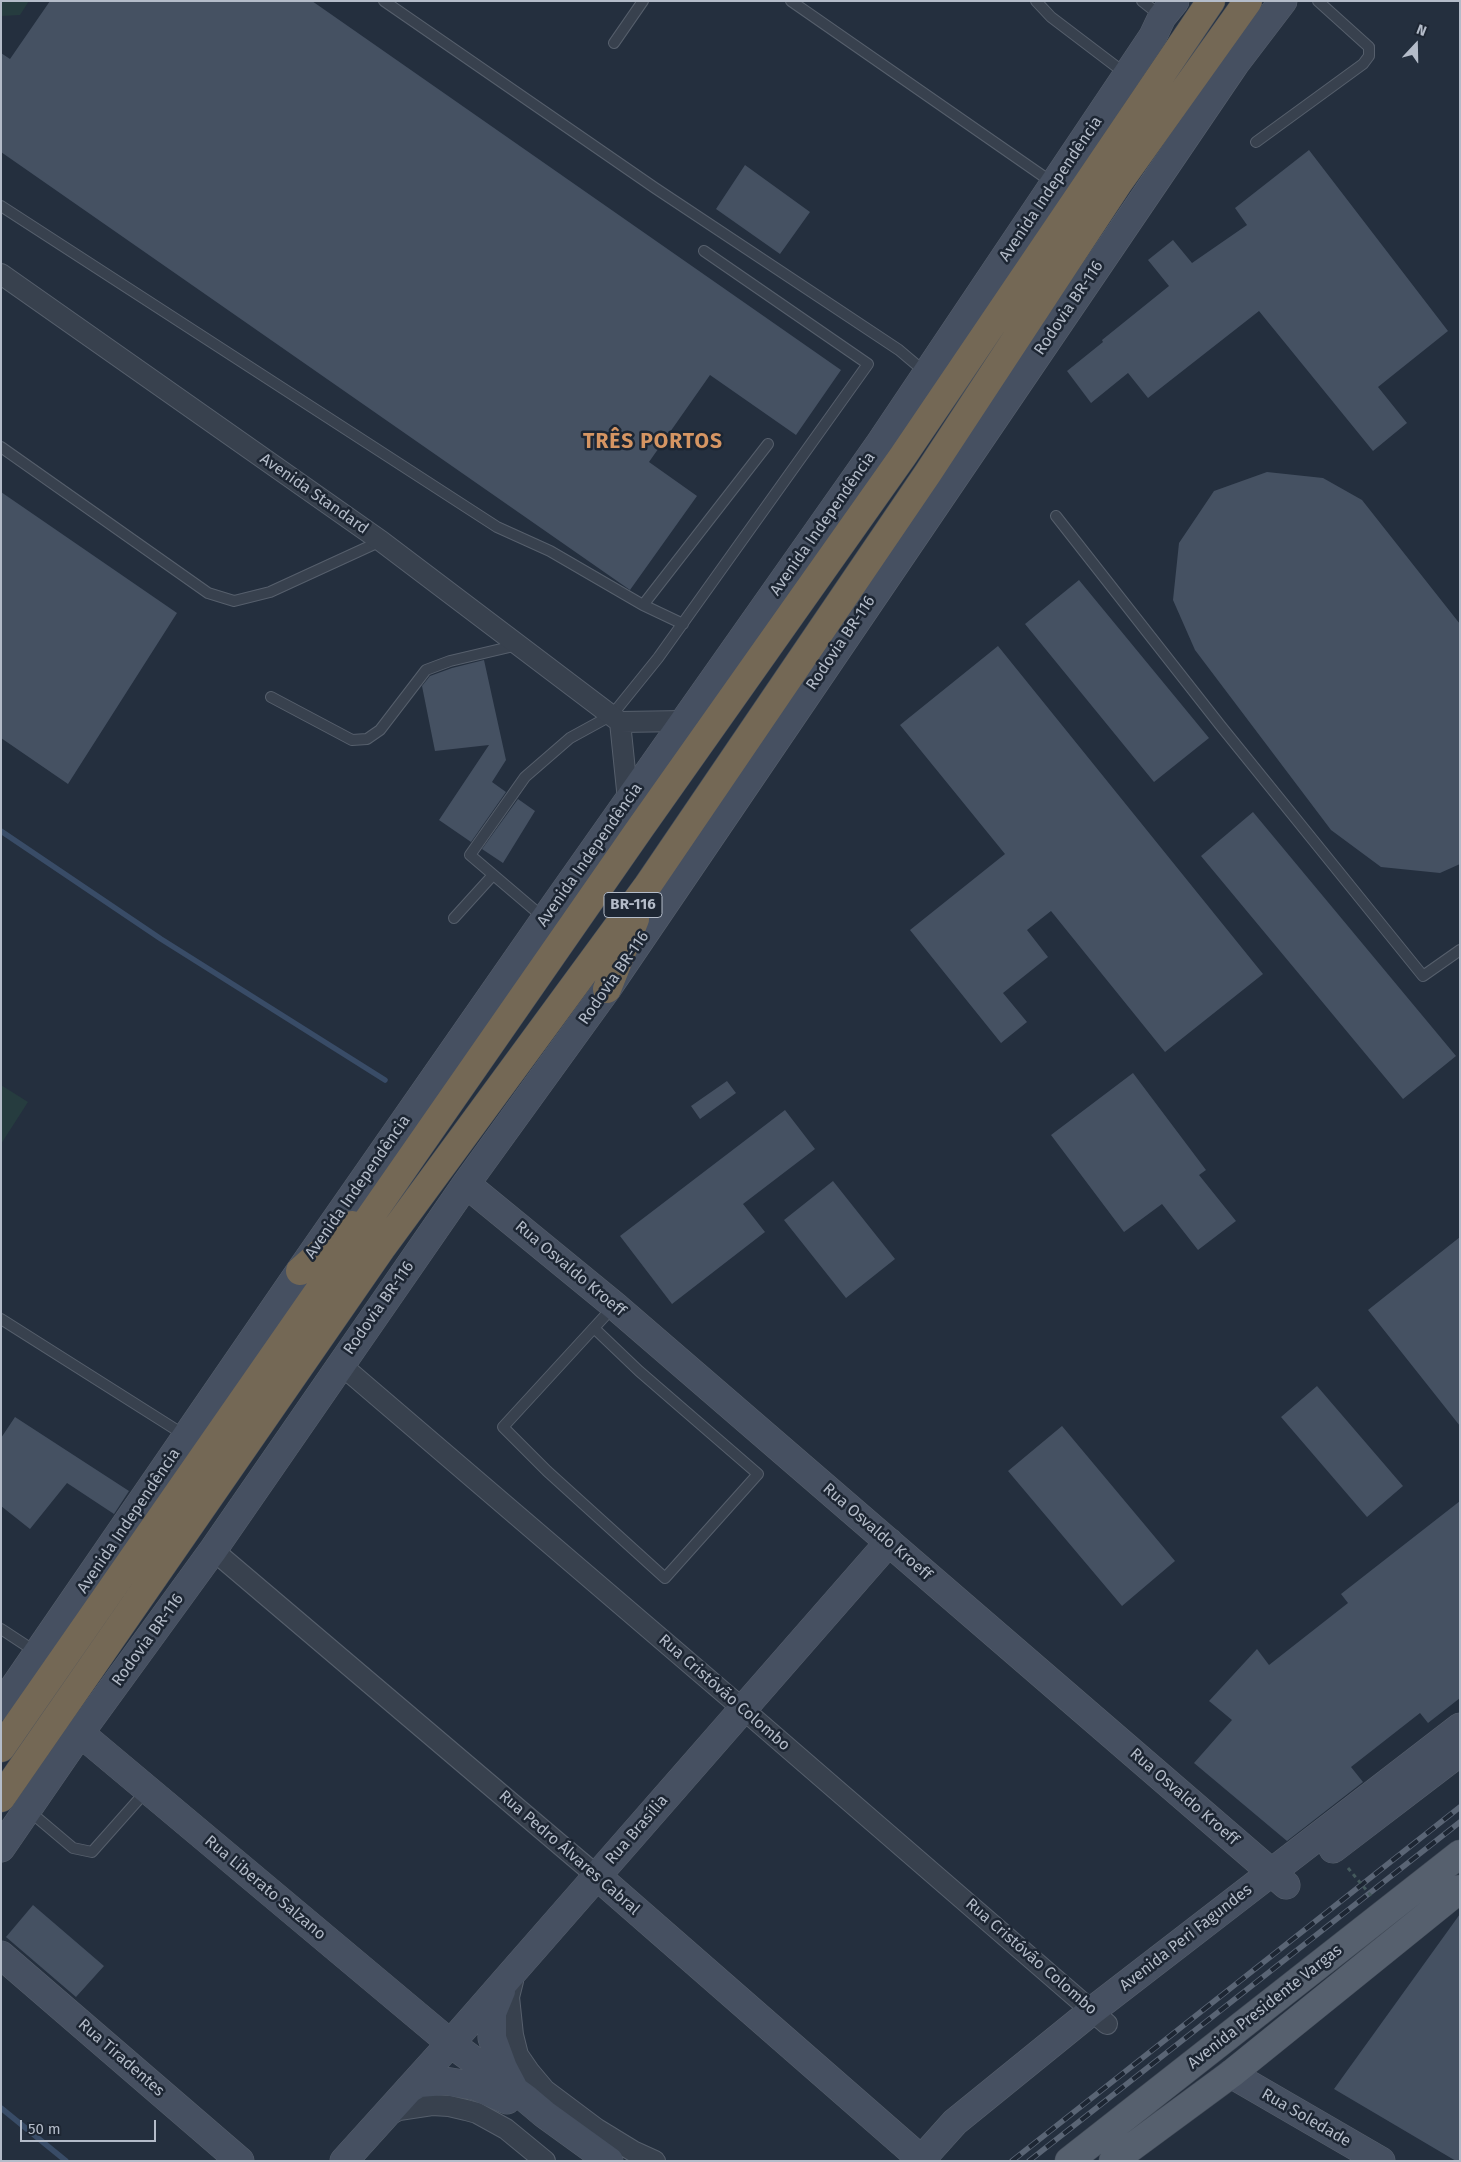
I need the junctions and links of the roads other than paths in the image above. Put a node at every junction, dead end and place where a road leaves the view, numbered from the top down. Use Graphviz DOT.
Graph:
graph roads {
  1 [pos="384,1"];
  2 [pos="643,1"];
  3 [pos="791,1"];
  4 [pos="1036,1"];
  5 [pos="1210,1"];
  6 [pos="1248,1"];
  7 [pos="1283,1"];
  8 [pos="1318,1"];
  9 [pos="1160,7"];
  10 [pos="614,43"];
  11 [pos="1127,75"];
  12 [pos="1256,142"];
  13 [pos="1054,184"];
  14 [pos="1,206"];
  15 [pos="704,251"];
  16 [pos="1,274"];
  17 [pos="927,374"];
  18 [pos="768,444"];
  19 [pos="1,446"];
  20 [pos="1056,516"];
  21 [pos="381,541"];
  22 [pos="644,605"];
  23 [pos="682,624"];
  24 [pos="519,645"];
  25 [pos="271,697"];
  26 [pos="616,718"];
  27 [pos="684,721"];
  28 [pos="628,800"];
  29 [pos="493,875"];
  30 [pos="648,885"];
  31 [pos="454,918"];
  32 [pos="545,919"];
  33 [pos="1460,950"];
  34 [pos="607,990"];
  35 [pos="466,1184"];
  36 [pos="383,1198"];
  37 [pos="300,1271"];
  38 [pos="615,1306"];
  39 [pos="1,1318"];
  40 [pos="595,1330"];
  41 [pos="340,1364"];
  42 [pos="186,1437"];
  43 [pos="888,1542"];
  44 [pos="213,1550"];
  45 [pos="1,1629"];
  46 [pos="37,1654"];
  47 [pos="1,1706"];
  48 [pos="743,1709"];
  49 [pos="1460,1727"];
  50 [pos="80,1733"];
  51 [pos="1,1748"];
  52 [pos="1460,1752"];
  53 [pos="148,1790"];
  54 [pos="1,1798"];
  55 [pos="28,1809"];
  56 [pos="1,1848"];
  57 [pos="1460,1854"];
  58 [pos="597,1876"];
  59 [pos="1278,1878"];
  60 [pos="1460,1889"];
  61 [pos="1,1955"];
  62 [pos="512,1973"];
  63 [pos="1100,2017"];
  64 [pos="1243,2024"];
  65 [pos="450,2043"];
  66 [pos="1188,2067"];
  67 [pos="1231,2074"];
  68 [pos="409,2089"];
  69 [pos="515,2099"];
  70 [pos="383,2118"];
  71 [pos="921,2160"];
  72 [pos="240,2161"];
  73 [pos="344,2161"];
  74 [pos="545,2161"];
  75 [pos="584,2161"];
  76 [pos="610,2161"];
  77 [pos="655,2161"];
  78 [pos="1069,2161"];
  79 [pos="1113,2161"];
  80 [pos="1381,2161"];
  1 -- 17 [label="lane"];
  2 -- 10 [label="lane"];
  3 -- 13 [label="lane"];
  4 -- 11 [label="lane"];
  5 -- 36 [label="highway, BR-116"];
  6 -- 30 [label="highway, Rodovia BR-116 / BR-116"];
  7 -- 34 [label="main road, Rodovia BR-116"];
  8 -- 12 [label="lane"];
  9 -- 11 [label="main road, Avenida Independência"];
  11 -- 13 [label="main road, Avenida Independência"];
  13 -- 17 [label="main road, Avenida Independência"];
  14 -- 22 [label="lane"];
  15 -- 23 [label="lane"];
  16 -- 21 [label="street, Avenida Standard"];
  17 -- 27 [label="main road, Avenida Independência"];
  18 -- 22 [label="lane"];
  19 -- 21 [label="lane"];
  20 -- 33 [label="lane"];
  21 -- 24 [label="street, Avenida Standard"];
  22 -- 23 [label="lane"];
  23 -- 26 [label="lane"];
  24 -- 25 [label="lane"];
  24 -- 26 [label="street, Avenida Standard"];
  26 -- 27 [label="street"];
  26 -- 28 [label="street"];
  26 -- 29 [label="lane"];
  27 -- 28 [label="main road, Avenida Independência"];
  28 -- 32 [label="main road, Avenida Independência"];
  29 -- 31 [label="lane"];
  29 -- 32 [label="lane"];
  30 -- 34 [label="highway"];
  30 -- 54 [label="highway, Rodovia BR-116 / BR-116"];
  32 -- 37 [label="main road, Avenida Independência"];
  34 -- 35 [label="main road, Rodovia BR-116"];
  35 -- 38 [label="main road, Rua Osvaldo Kroeff"];
  35 -- 41 [label="main road, Rodovia BR-116"];
  36 -- 37 [label="highway"];
  36 -- 51 [label="highway, BR-116"];
  37 -- 42 [label="main road, Avenida Independência"];
  38 -- 40 [label="lane"];
  38 -- 43 [label="main road, Rua Osvaldo Kroeff"];
  39 -- 42 [label="lane"];
  40 -- 40 [label="lane"];
  41 -- 44 [label="main road, Rodovia BR-116"];
  41 -- 48 [label="street, Rua Cristóvão Colombo"];
  42 -- 46 [label="main road, Avenida Independência"];
  43 -- 48 [label="main road, Rua Brasília"];
  43 -- 59 [label="main road, Rua Osvaldo Kroeff"];
  44 -- 50 [label="main road, Rodovia BR-116"];
  44 -- 58 [label="street, Rua Pedro Álvares Cabral"];
  45 -- 46 [label="lane"];
  46 -- 47 [label="main road, Avenida Independência"];
  48 -- 58 [label="main road, Rua Brasília"];
  48 -- 63 [label="street, Rua Cristóvão Colombo"];
  49 -- 59 [label="main road, Avenida Peri Fagundes"];
  50 -- 53 [label="main road, Rua Liberato Salzano"];
  50 -- 55 [label="main road, Rodovia BR-116"];
  52 -- 59 [label="main road, Avenida Peri Fagundes"];
  53 -- 55 [label="lane"];
  53 -- 65 [label="main road, Rua Liberato Salzano"];
  55 -- 56 [label="main road, Rodovia BR-116"];
  57 -- 64 [label="main road, Avenida Presidente Vargas"];
  58 -- 62 [label="main road, Rua Brasília"];
  58 -- 71 [label="main road, Rua Pedro Álvares Cabral"];
  59 -- 63 [label="main road, Avenida Peri Fagundes"];
  60 -- 67 [label="main road, Avenida Presidente Vargas"];
  61 -- 72 [label="main road, Rua Tiradentes"];
  62 -- 65 [label="main road, Rua Brasília"];
  62 -- 69 [label="main road"];
  62 -- 77 [label="street"];
  63 -- 71 [label="main road, Avenida Peri Fagundes"];
  64 -- 66 [label="main road, Avenida Presidente Vargas"];
  64 -- 67 [label="main road"];
  65 -- 68 [label="main road, Rua Brasília"];
  65 -- 69 [label="main road, Rua Liberato Salzano"];
  66 -- 67 [label="main road"];
  66 -- 78 [label="main road, Avenida Presidente Vargas"];
  67 -- 79 [label="main road, Avenida Presidente Vargas"];
  67 -- 80 [label="main road, Rua Soledade"];
  68 -- 69 [label="main road"];
  68 -- 70 [label="main road, Rua Brasília"];
  69 -- 75 [label="main road"];
  69 -- 76 [label="main road"];
  70 -- 73 [label="main road, Rua Brasília"];
  70 -- 74 [label="street"];
}
